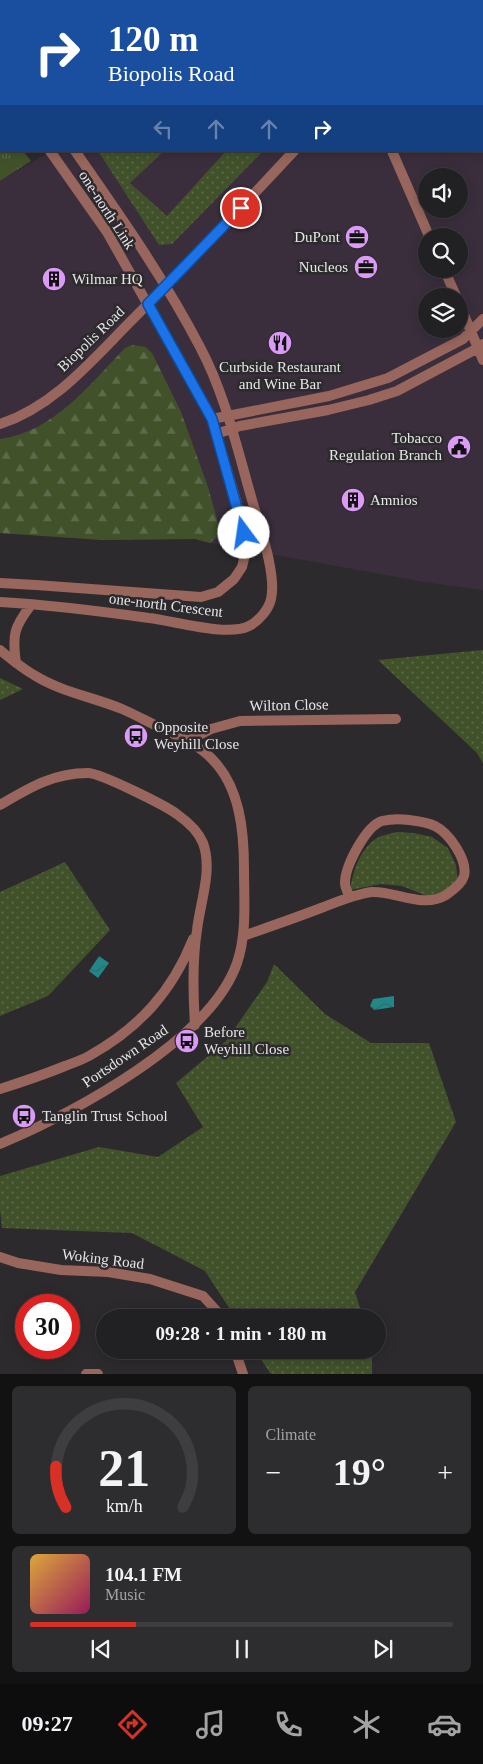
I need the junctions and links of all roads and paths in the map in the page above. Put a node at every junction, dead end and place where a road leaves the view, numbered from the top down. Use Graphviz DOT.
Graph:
graph roads {
  1 [pos="51,152"];
  2 [pos="76,152"];
  3 [pos="293,152"];
  4 [pos="392,152"];
  5 [pos="426,228"];
  6 [pos="165,287"];
  7 [pos="148,304"];
  8 [pos="483,319"];
  9 [pos="468,325"];
  10 [pos="471,332"];
  11 [pos="480,346"];
  12 [pos="483,360"];
  13 [pos="227,415"];
  14 [pos="212,419"];
  15 [pos="0,424"];
  16 [pos="231,428"];
  17 [pos="216,434"];
  18 [pos="260,528"];
  19 [pos="244,533"];
  20 [pos="0,583"];
  21 [pos="0,602"];
  22 [pos="31,605"];
  23 [pos="0,650"];
  24 [pos="16,663"];
  25 [pos="396,719"];
  26 [pos="187,741"];
  27 [pos="0,805"];
  28 [pos="350,898"];
  29 [pos="196,931"];
  30 [pos="243,936"];
  31 [pos="195,1025"];
  32 [pos="0,1089"];
  33 [pos="0,1144"];
  34 [pos="0,1257"];
  35 [pos="215,1309"];
  36 [pos="238,1359"];
  37 [pos="86,1374"];
  38 [pos="98,1374"];
  39 [pos="243,1374"];
  1 -- 7 [label="street, one-north Link"];
  2 -- 6 [label="street, one-north Link"];
  3 -- 6 [label="street, Biopolis Road"];
  4 -- 5 [label="street"];
  6 -- 7 [label="street, Biopolis Road"];
  6 -- 13 [label="street, one-north Link"];
  7 -- 14 [label="street, one-north Link"];
  7 -- 15 [label="street, Biopolis Road"];
  8 -- 10 [label="street"];
  9 -- 10 [label="street"];
  10 -- 11 [label="street"];
  10 -- 13 [label="street"];
  11 -- 12 [label="street"];
  11 -- 16 [label="street"];
  13 -- 14 [label="street"];
  13 -- 16 [label="street, one-north Link"];
  14 -- 17 [label="street, one-north Link"];
  16 -- 17 [label="street"];
  16 -- 18 [label="street, one-north Link"];
  17 -- 19 [label="street, one-north Link"];
  18 -- 22 [label="street, one-north Crescent"];
  19 -- 20 [label="street, one-north Crescent"];
  21 -- 22 [label="street, one-north Crescent"];
  22 -- 24 [label="street"];
  23 -- 24 [label="street, Portsdown Road"];
  24 -- 26 [label="street, Portsdown Road"];
  25 -- 26 [label="street, Wilton Close"];
  26 -- 30 [label="street, Portsdown Road"];
  27 -- 29 [label="street"];
  28 -- 28 [label="street"];
  28 -- 30 [label="street"];
  29 -- 31 [label="street"];
  29 -- 32 [label="street"];
  30 -- 31 [label="street, Portsdown Road"];
  31 -- 33 [label="street, Portsdown Road"];
  34 -- 35 [label="street, Woking Road"];
  36 -- 39 [label="street"];
  37 -- 38 [label="street"];
}
